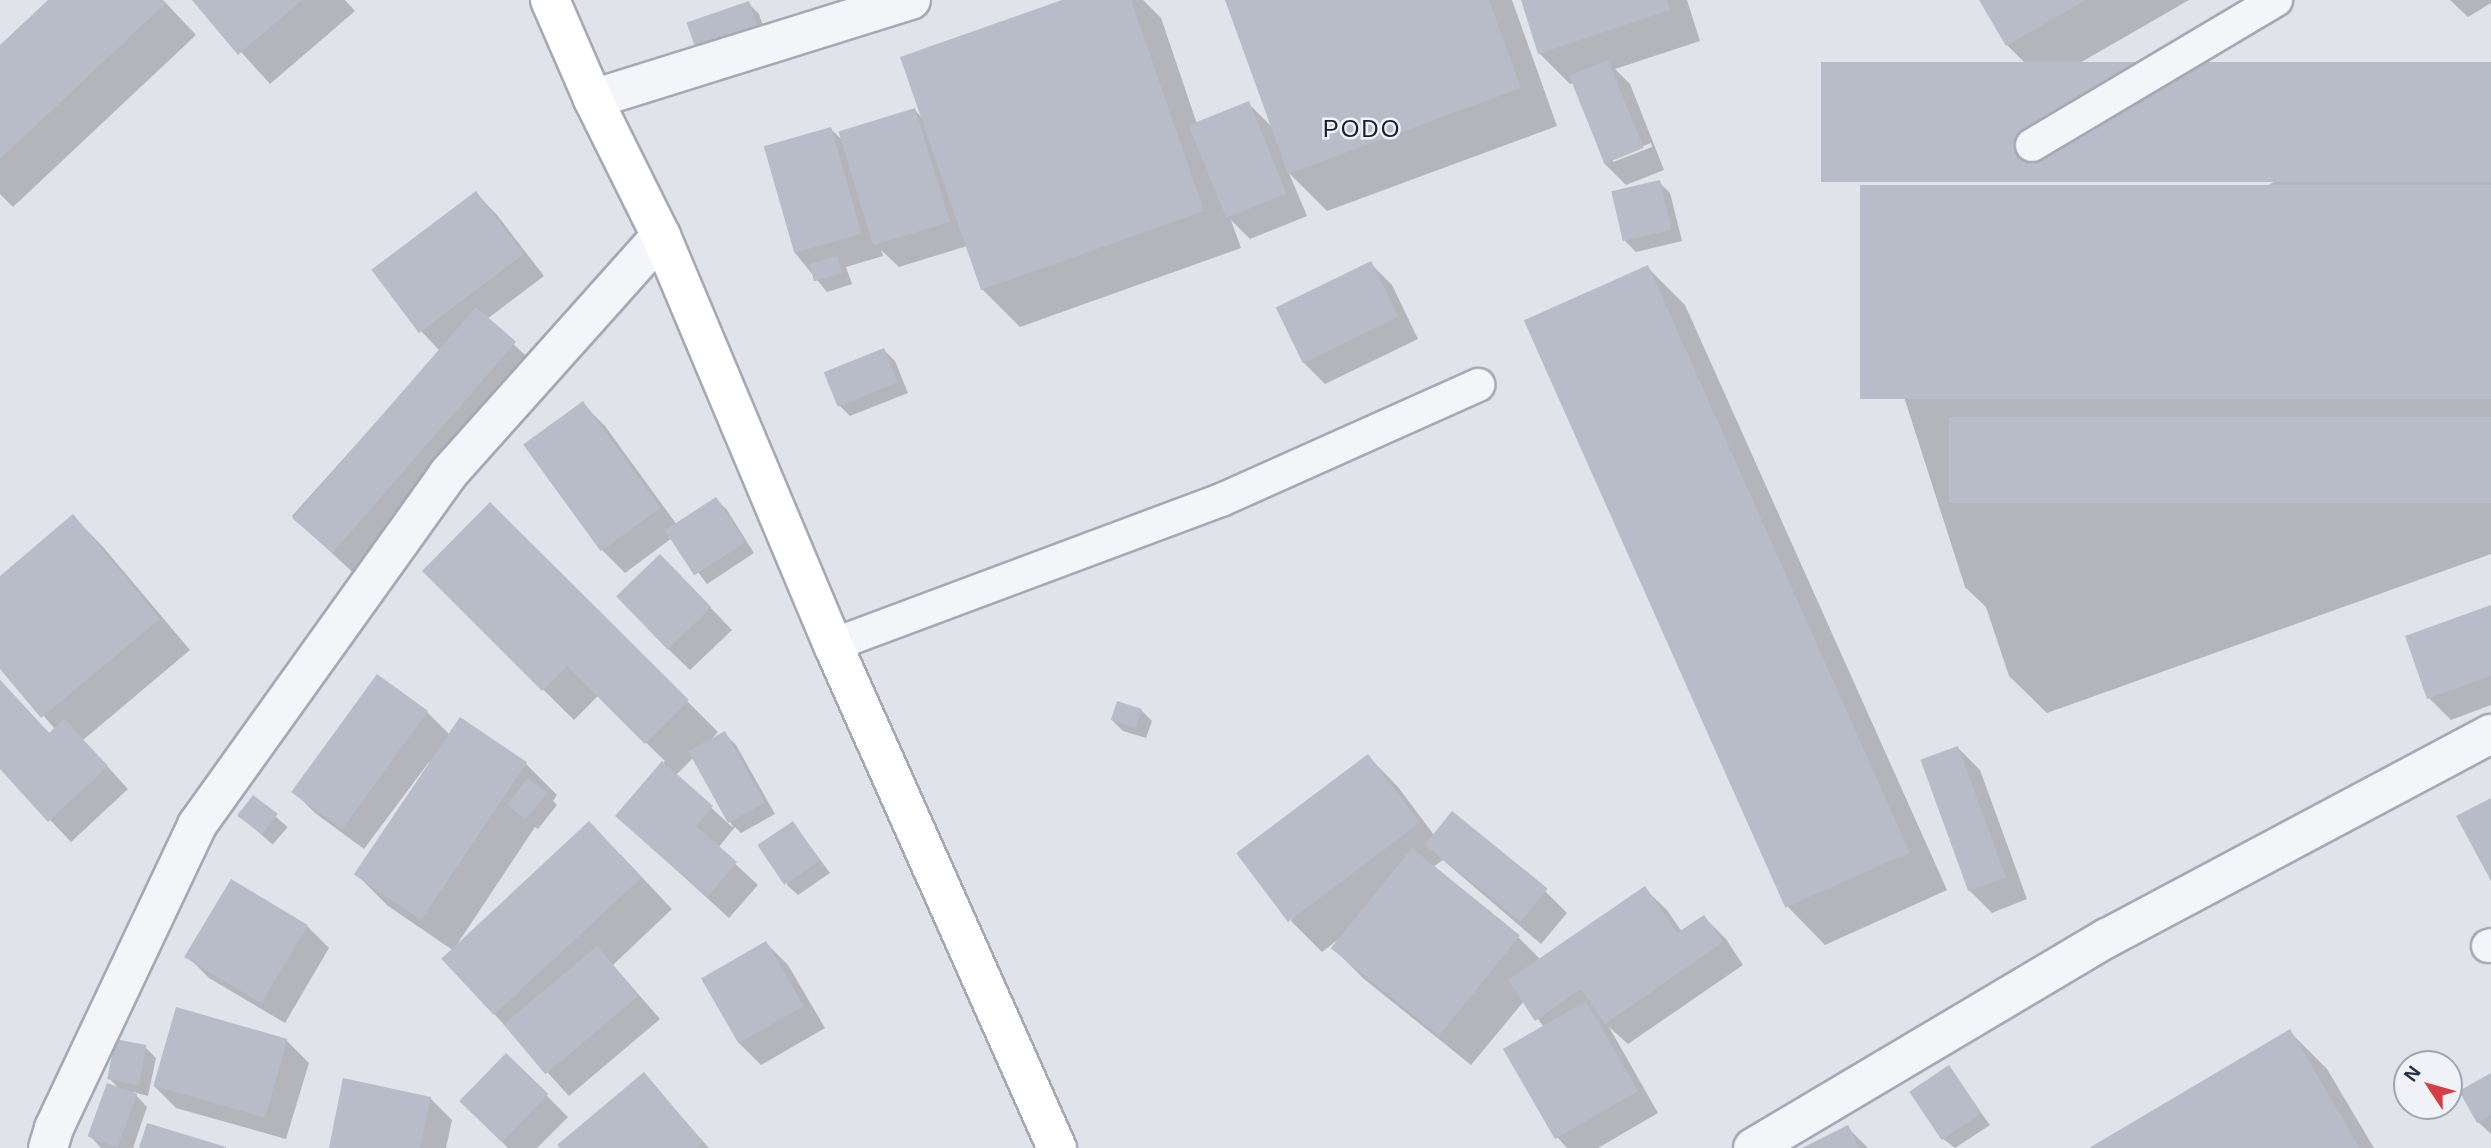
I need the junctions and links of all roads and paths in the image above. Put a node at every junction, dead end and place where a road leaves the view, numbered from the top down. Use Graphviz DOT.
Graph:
graph roads {
  1 [pos="550,0"];
  2 [pos="911,0"];
  3 [pos="2276,0"];
  4 [pos="593,99"];
  5 [pos="2032,145"];
  6 [pos="661,236"];
  7 [pos="1478,385"];
  8 [pos="833,645"];
  9 [pos="2491,734"];
  10 [pos="48,1148"];
  11 [pos="1058,1148"];
  12 [pos="1754,1148"];
  1 -- 4 [label="highway"];
  2 -- 4 [label="street"];
  3 -- 5 [label="lane"];
  4 -- 6 [label="highway"];
  6 -- 8 [label="highway"];
  6 -- 10 [label="street"];
  7 -- 8 [label="lane"];
  8 -- 11 [label="highway"];
  9 -- 12 [label="street"];
}
